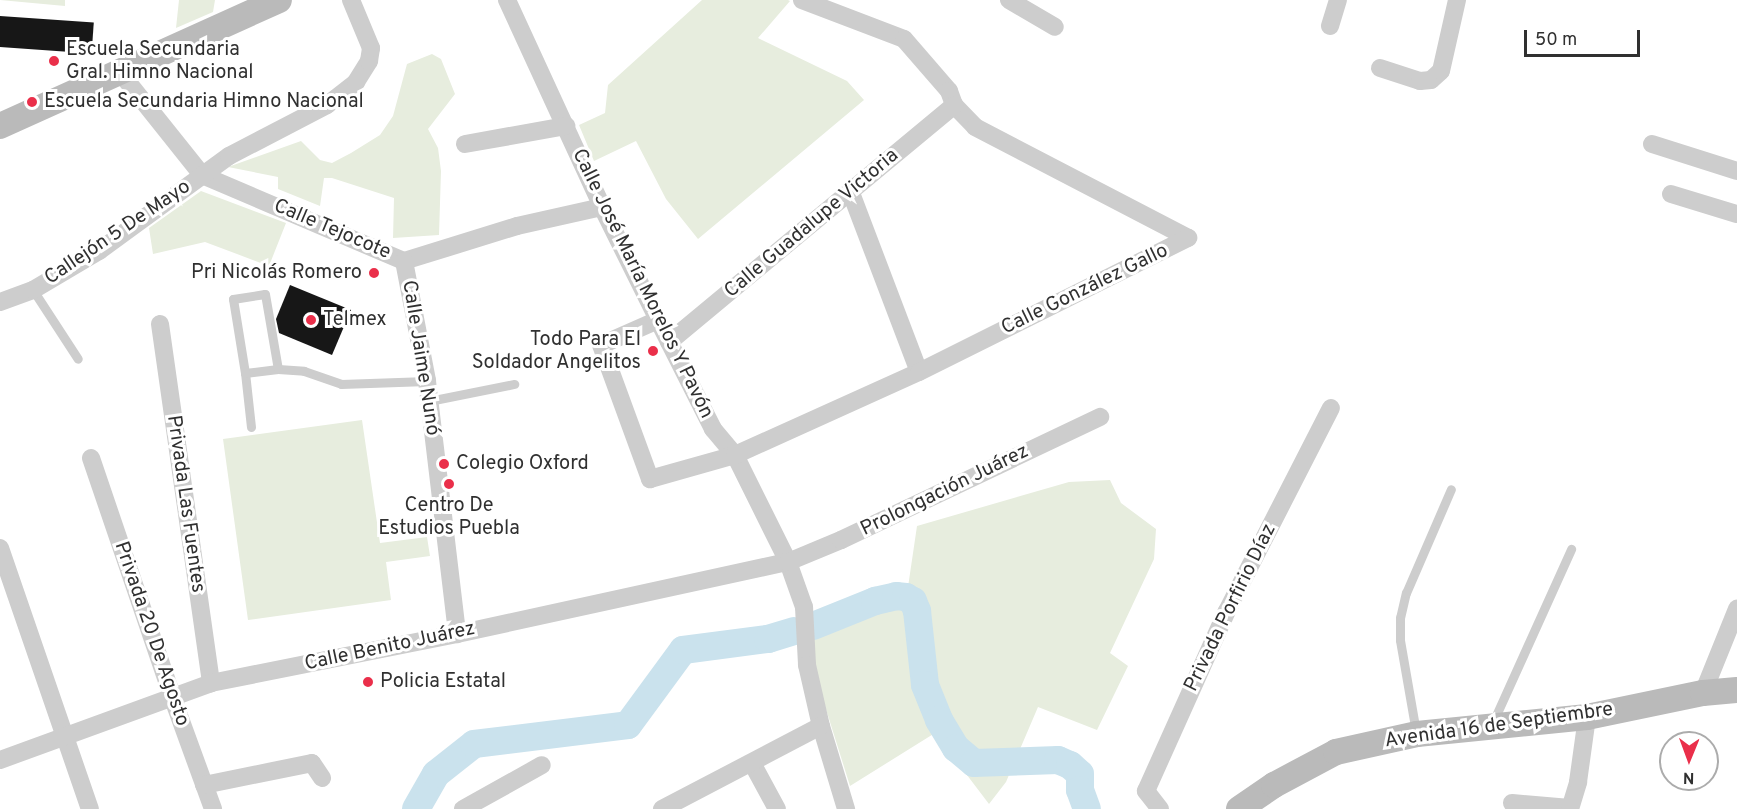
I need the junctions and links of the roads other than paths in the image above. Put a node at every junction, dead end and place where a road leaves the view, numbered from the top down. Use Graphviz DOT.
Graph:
graph roads {
  1 [pos="279,0"];
  2 [pos="351,0"];
  3 [pos="507,0"];
  4 [pos="802,0"];
  5 [pos="1009,0"];
  6 [pos="1338,0"];
  7 [pos="1457,0"];
  8 [pos="1330,26"];
  9 [pos="1055,27"];
  10 [pos="1380,68"];
  11 [pos="119,71"];
  12 [pos="954,105"];
  13 [pos="0,126"];
  14 [pos="566,126"];
  15 [pos="465,144"];
  16 [pos="1652,144"];
  17 [pos="1737,171"];
  18 [pos="202,176"];
  19 [pos="851,193"];
  20 [pos="1671,194"];
  21 [pos="602,207"];
  22 [pos="1737,214"];
  23 [pos="404,261"];
  24 [pos="33,290"];
  25 [pos="0,302"];
  26 [pos="658,321"];
  27 [pos="160,324"];
  28 [pos="669,342"];
  29 [pos="78,359"];
  30 [pos="278,369"];
  31 [pos="919,372"];
  32 [pos="245,373"];
  33 [pos="427,381"];
  34 [pos="514,384"];
  35 [pos="429,400"];
  36 [pos="1331,408"];
  37 [pos="1100,417"];
  38 [pos="251,427"];
  39 [pos="735,455"];
  40 [pos="91,458"];
  41 [pos="1451,489"];
  42 [pos="0,548"];
  43 [pos="1571,549"];
  44 [pos="789,562"];
  45 [pos="1737,609"];
  46 [pos="457,634"];
  47 [pos="212,683"];
  48 [pos="1737,690"];
  49 [pos="1703,693"];
  50 [pos="173,699"];
  51 [pos="1587,717"];
  52 [pos="821,726"];
  53 [pos="1492,726"];
  54 [pos="1417,734"];
  55 [pos="67,738"];
  56 [pos="0,760"];
  57 [pos="752,763"];
  58 [pos="542,765"];
  59 [pos="322,778"];
  60 [pos="204,785"];
  61 [pos="1512,803"];
  62 [pos="1570,808"];
  63 [pos="90,809"];
  64 [pos="213,809"];
  65 [pos="463,809"];
  66 [pos="662,809"];
  67 [pos="777,809"];
  68 [pos="846,809"];
  69 [pos="1160,809"];
  70 [pos="1239,809"];
  1 -- 11 [label="main road"];
  2 -- 18 [label="street, Callejón 5 De Mayo"];
  3 -- 14 [label="street, Calle José María Morelos Y Pavón"];
  4 -- 12 [label="street"];
  5 -- 9 [label="street"];
  6 -- 8 [label="street"];
  7 -- 10 [label="street"];
  11 -- 13 [label="main road"];
  11 -- 18 [label="street"];
  12 -- 19 [label="street, Calle Guadalupe Victoria"];
  12 -- 31 [label="street, Calle González Gallo"];
  14 -- 15 [label="street"];
  14 -- 21 [label="street, Calle José María Morelos Y Pavón"];
  16 -- 17 [label="street"];
  18 -- 23 [label="street, Calle Tejocote"];
  18 -- 24 [label="street, Callejón 5 De Mayo"];
  19 -- 28 [label="street, Calle Guadalupe Victoria"];
  19 -- 31 [label="street"];
  20 -- 22 [label="street"];
  21 -- 23 [label="street, Calle Tejocote"];
  21 -- 26 [label="street, Calle José María Morelos Y Pavón"];
  23 -- 33 [label="street, Calle Jaime Nunó"];
  24 -- 25 [label="street, Callejón 5 De Mayo"];
  24 -- 29 [label="lane"];
  26 -- 28 [label="street, Calle José María Morelos Y Pavón"];
  26 -- 39 [label="street, Calle González Gallo"];
  27 -- 47 [label="street, Privada Las Fuentes"];
  28 -- 39 [label="street, Calle José María Morelos Y Pavón"];
  30 -- 32 [label="lane"];
  30 -- 32 [label="lane"];
  30 -- 33 [label="lane"];
  31 -- 39 [label="street, Calle González Gallo"];
  32 -- 38 [label="lane"];
  33 -- 35 [label="street, Calle Jaime Nunó"];
  34 -- 35 [label="lane"];
  35 -- 46 [label="street, Calle Jaime Nunó"];
  36 -- 69 [label="street, Privada Porfirio Díaz"];
  37 -- 44 [label="street, Prolongación Juárez"];
  39 -- 44 [label="street, Calle José María Morelos Y Pavón"];
  40 -- 50 [label="street, Privada 20 De Agosto"];
  41 -- 54 [label="lane"];
  42 -- 55 [label="street"];
  43 -- 53 [label="lane"];
  44 -- 46 [label="street, Calle Benito Juárez"];
  44 -- 52 [label="street"];
  45 -- 49 [label="street"];
  46 -- 47 [label="street, Calle Benito Juárez"];
  47 -- 50 [label="street, Calle Benito Juárez"];
  48 -- 49 [label="main road, Avenida 16 de Septiembre"];
  49 -- 51 [label="main road, Avenida 16 de Septiembre"];
  50 -- 55 [label="street, Calle Benito Juárez"];
  50 -- 60 [label="street, Privada 20 De Agosto"];
  51 -- 53 [label="main road, Avenida 16 de Septiembre"];
  51 -- 62 [label="street"];
  52 -- 57 [label="street"];
  52 -- 68 [label="street"];
  53 -- 54 [label="main road, Avenida 16 de Septiembre"];
  54 -- 70 [label="main road, Avenida 16 de Septiembre"];
  55 -- 56 [label="street, Calle Benito Juárez"];
  55 -- 63 [label="street"];
  57 -- 66 [label="street"];
  57 -- 67 [label="street"];
  58 -- 65 [label="street"];
  59 -- 60 [label="street"];
  60 -- 64 [label="street, Privada 20 De Agosto"];
  61 -- 62 [label="street"];
}
